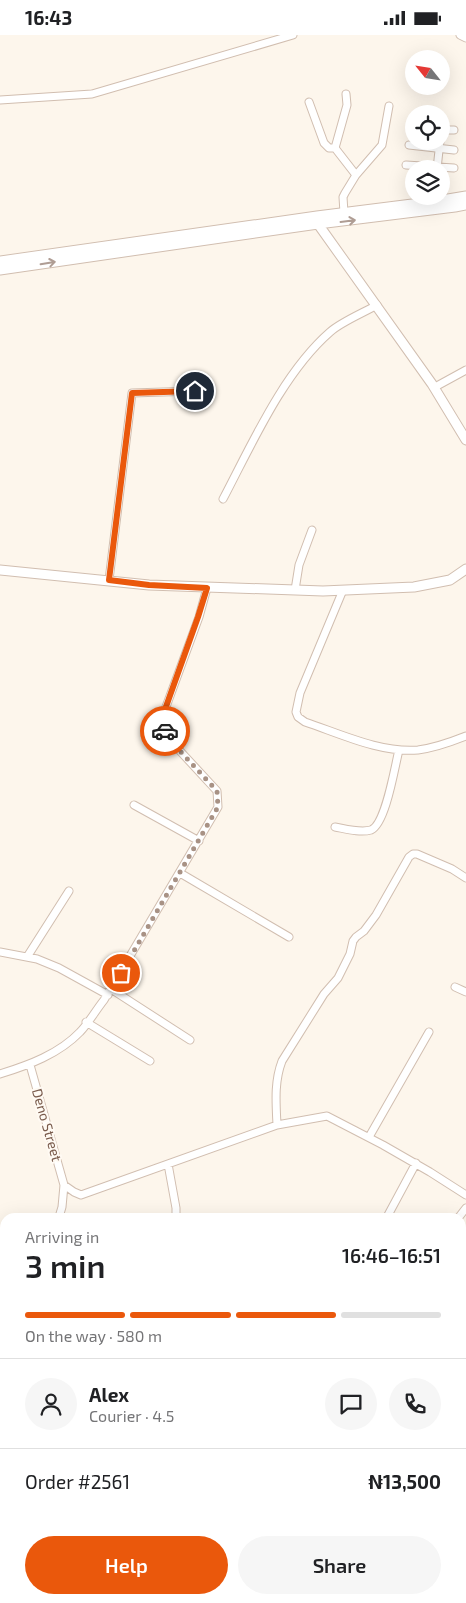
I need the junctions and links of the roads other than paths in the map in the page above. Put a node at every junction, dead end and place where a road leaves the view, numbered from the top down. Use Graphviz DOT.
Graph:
graph roads {
  1 [pos="293,35"];
  2 [pos="460,35"];
  3 [pos="466,38"];
  4 [pos="346,94"];
  5 [pos="0,100"];
  6 [pos="309,102"];
  7 [pos="389,106"];
  8 [pos="450,130"];
  9 [pos="454,130"];
  10 [pos="335,148"];
  11 [pos="450,149"];
  12 [pos="454,150"];
  13 [pos="450,168"];
  14 [pos="454,168"];
  15 [pos="356,175"];
  16 [pos="466,196"];
  17 [pos="450,198"];
  18 [pos="405,204"];
  19 [pos="466,205"];
  20 [pos="344,213"];
  21 [pos="317,220"];
  22 [pos="0,261"];
  23 [pos="0,271"];
  24 [pos="376,305"];
  25 [pos="466,370"];
  26 [pos="435,387"];
  27 [pos="195,391"];
  28 [pos="466,440"];
  29 [pos="223,499"];
  30 [pos="312,530"];
  31 [pos="0,569"];
  32 [pos="466,569"];
  33 [pos="109,580"];
  34 [pos="207,588"];
  35 [pos="294,590"];
  36 [pos="343,590"];
  37 [pos="466,736"];
  38 [pos="398,749"];
  39 [pos="134,805"];
  40 [pos="335,827"];
  41 [pos="199,841"];
  42 [pos="180,873"];
  43 [pos="466,878"];
  44 [pos="69,891"];
  45 [pos="289,937"];
  46 [pos="0,952"];
  47 [pos="27,957"];
  48 [pos="455,987"];
  49 [pos="109,992"];
  50 [pos="466,992"];
  51 [pos="86,1023"];
  52 [pos="429,1032"];
  53 [pos="190,1040"];
  54 [pos="150,1061"];
  55 [pos="30,1065"];
  56 [pos="0,1074"];
  57 [pos="277,1125"];
  58 [pos="369,1137"];
  59 [pos="168,1163"];
  60 [pos="416,1163"];
  61 [pos="64,1185"];
  62 [pos="466,1195"];
  63 [pos="60,1213"];
  64 [pos="176,1213"];
  65 [pos="389,1213"];
  1 -- 5 [label="street"];
  2 -- 3 [label="street"];
  4 -- 10 [label="street"];
  6 -- 10 [label="street"];
  7 -- 15 [label="street"];
  8 -- 9 [label="street"];
  10 -- 15 [label="street"];
  11 -- 12 [label="street"];
  13 -- 14 [label="street"];
  15 -- 20 [label="street"];
  16 -- 17 [label="street"];
  18 -- 20 [label="street"];
  21 -- 19 [label="street, one-way"];
  20 -- 21 [label="street"];
  21 -- 22 [label="street"];
  23 -- 21 [label="street, one-way"];
  21 -- 24 [label="street"];
  24 -- 26 [label="street"];
  24 -- 29 [label="street"];
  25 -- 26 [label="street"];
  26 -- 28 [label="street"];
  27 -- 33 [label="street"];
  30 -- 35 [label="street"];
  31 -- 33 [label="street"];
  32 -- 36 [label="street"];
  33 -- 34 [label="street"];
  34 -- 35 [label="street"];
  34 -- 41 [label="street"];
  35 -- 36 [label="street"];
  36 -- 38 [label="street"];
  37 -- 38 [label="street"];
  38 -- 40 [label="street"];
  39 -- 41 [label="street"];
  41 -- 42 [label="street"];
  42 -- 45 [label="street"];
  42 -- 49 [label="street"];
  43 -- 57 [label="street"];
  44 -- 47 [label="street"];
  46 -- 47 [label="street"];
  47 -- 49 [label="street"];
  48 -- 50 [label="street"];
  49 -- 51 [label="street"];
  49 -- 53 [label="street"];
  51 -- 54 [label="street"];
  51 -- 55 [label="street"];
  52 -- 58 [label="street"];
  55 -- 56 [label="street"];
  55 -- 61 [label="street, Deno Street"];
  57 -- 58 [label="street"];
  57 -- 59 [label="street"];
  58 -- 60 [label="street"];
  59 -- 61 [label="street"];
  59 -- 64 [label="street"];
  60 -- 62 [label="street"];
  60 -- 65 [label="street"];
  61 -- 63 [label="street"];
}
